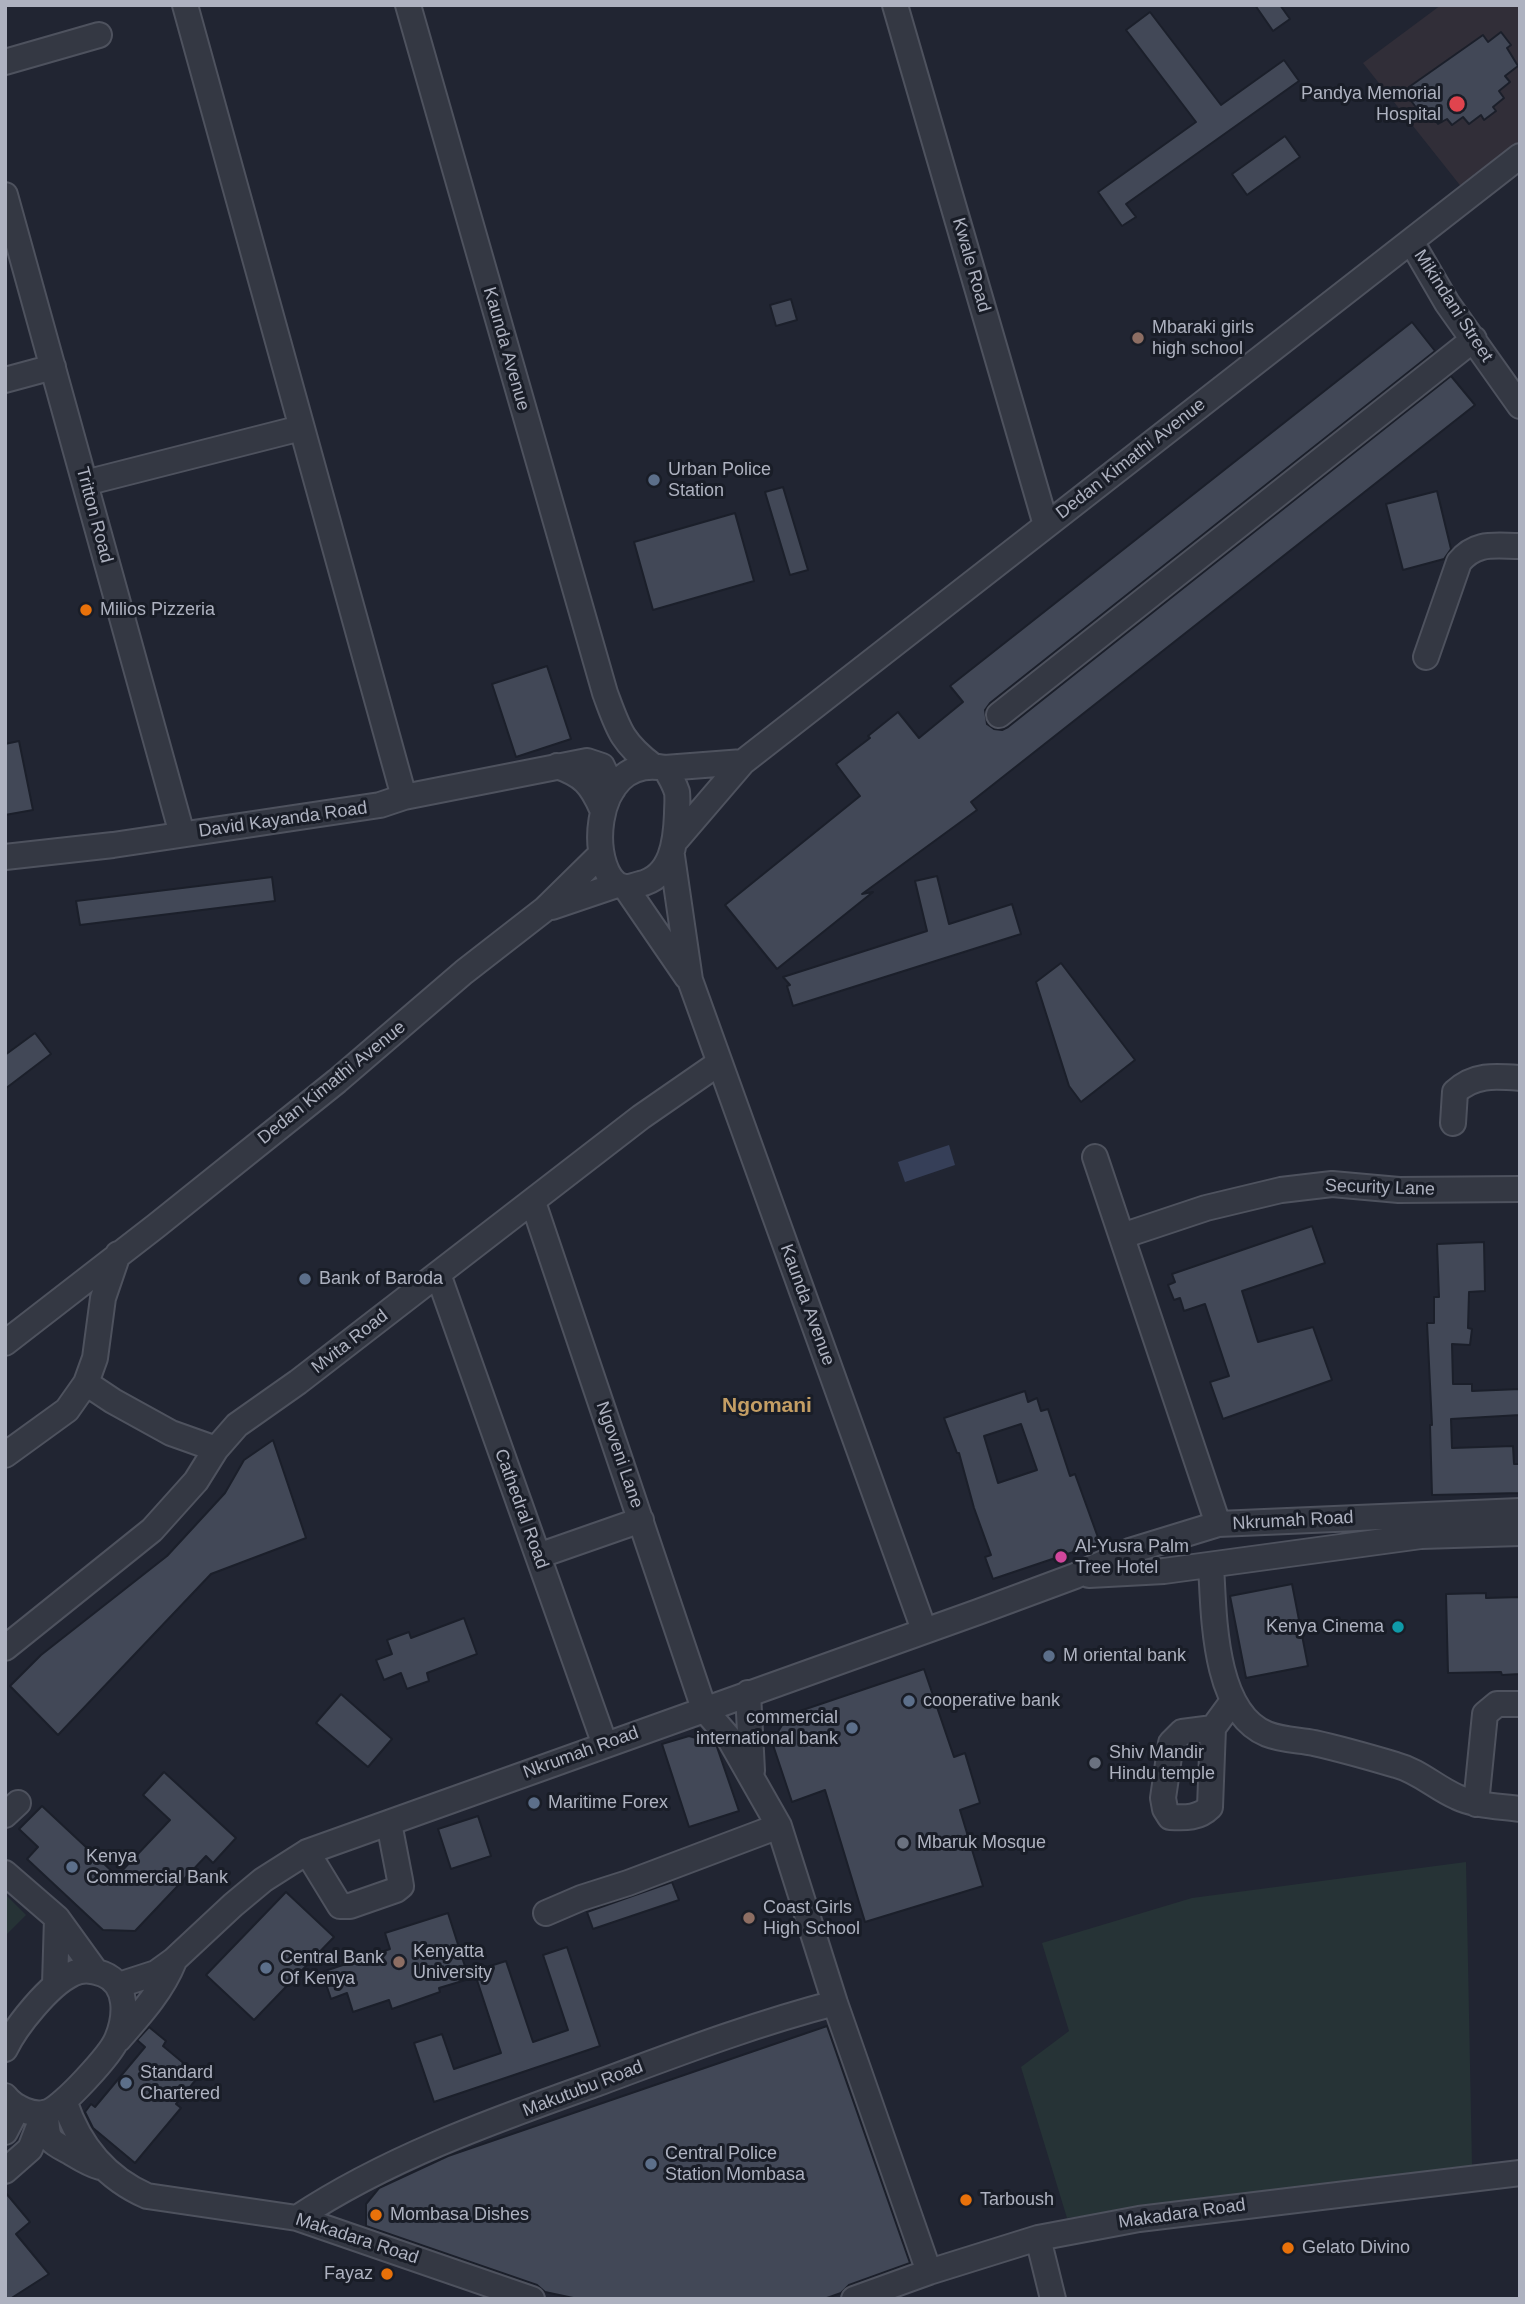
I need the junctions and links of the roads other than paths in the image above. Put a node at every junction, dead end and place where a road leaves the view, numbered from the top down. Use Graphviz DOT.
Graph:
graph roads {
  1 [pos="185,5"];
  2 [pos="408,5"];
  3 [pos="895,5"];
  4 [pos="99,35"];
  5 [pos="5,62"];
  6 [pos="1520,156"];
  7 [pos="5,195"];
  8 [pos="1411,241"];
  9 [pos="1474,339"];
  10 [pos="53,367"];
  11 [pos="5,380"];
  12 [pos="1520,406"];
  13 [pos="302,428"];
  14 [pos="85,483"];
  15 [pos="1046,525"];
  16 [pos="1520,546"];
  17 [pos="1426,657"];
  18 [pos="605,693"];
  19 [pos="999,715"];
  20 [pos="743,762"];
  21 [pos="659,767"];
  22 [pos="610,794"];
  23 [pos="404,797"];
  24 [pos="183,834"];
  25 [pos="674,848"];
  26 [pos="601,854"];
  27 [pos="5,857"];
  28 [pos="621,886"];
  29 [pos="545,909"];
  30 [pos="690,981"];
  31 [pos="719,1063"];
  32 [pos="1520,1078"];
  33 [pos="1453,1123"];
  34 [pos="1095,1157"];
  35 [pos="1520,1189"];
  36 [pos="533,1202"];
  37 [pos="1122,1236"];
  38 [pos="118,1254"];
  39 [pos="438,1273"];
  40 [pos="55,1304"];
  41 [pos="100,1320"];
  42 [pos="5,1343"];
  43 [pos="86,1383"];
  44 [pos="216,1449"];
  45 [pos="5,1455"];
  46 [pos="1520,1511"];
  47 [pos="641,1520"];
  48 [pos="1259,1523"];
  49 [pos="1218,1524"];
  50 [pos="1520,1533"];
  51 [pos="538,1556"];
  52 [pos="1264,1558"];
  53 [pos="1211,1565"];
  54 [pos="1075,1576"];
  55 [pos="924,1630"];
  56 [pos="5,1648"];
  57 [pos="748,1693"];
  58 [pos="1232,1702"];
  59 [pos="1520,1704"];
  60 [pos="704,1709"];
  61 [pos="1213,1728"];
  62 [pos="605,1745"];
  63 [pos="752,1775"];
  64 [pos="1476,1804"];
  65 [pos="1520,1809"];
  66 [pos="389,1823"];
  67 [pos="779,1826"];
  68 [pos="307,1852"];
  69 [pos="5,1873"];
  70 [pos="546,1913"];
  71 [pos="57,1917"];
  72 [pos="174,1960"];
  73 [pos="96,1972"];
  74 [pos="55,1984"];
  75 [pos="119,1985"];
  76 [pos="835,2003"];
  77 [pos="7,2040"];
  78 [pos="117,2042"];
  79 [pos="12,2102"];
  80 [pos="52,2110"];
  81 [pos="5,2132"];
  82 [pos="5,2171"];
  83 [pos="1520,2173"];
  84 [pos="337,2192"];
  85 [pos="297,2218"];
  86 [pos="336,2230"];
  87 [pos="1038,2238"];
  88 [pos="929,2272"];
  89 [pos="525,2298"];
  90 [pos="854,2299"];
  91 [pos="1053,2299"];
  1 -- 13 [label="street"];
  2 -- 18 [label="street, Kaunda Avenue"];
  3 -- 15 [label="street, Kwale Road"];
  4 -- 5 [label="street"];
  6 -- 8 [label="street, Dedan Kimathi Avenue"];
  7 -- 10 [label="street, Tritton Road"];
  8 -- 9 [label="street, Mikindani Street"];
  8 -- 15 [label="street, Dedan Kimathi Avenue"];
  9 -- 12 [label="street, Mikindani Street"];
  9 -- 19 [label="street"];
  10 -- 11 [label="street"];
  10 -- 14 [label="street, Tritton Road"];
  13 -- 14 [label="street"];
  13 -- 23 [label="street"];
  14 -- 24 [label="street, Tritton Road"];
  15 -- 20 [label="street, Dedan Kimathi Avenue"];
  16 -- 17 [label="street"];
  18 -- 21 [label="street"];
  18 -- 22 [label="street"];
  20 -- 21 [label="street"];
  20 -- 25 [label="street, Dedan Kimathi Avenue"];
  21 -- 22 [label="street"];
  21 -- 25 [label="street"];
  22 -- 23 [label="street, David Kayanda Road"];
  22 -- 26 [label="street"];
  23 -- 24 [label="street, David Kayanda Road"];
  24 -- 27 [label="street, David Kayanda Road"];
  25 -- 28 [label="street"];
  25 -- 30 [label="street"];
  26 -- 28 [label="street"];
  26 -- 29 [label="street, Dedan Kimathi Avenue"];
  28 -- 29 [label="street, Dedan Kimathi Avenue"];
  28 -- 30 [label="street"];
  29 -- 38 [label="street, Dedan Kimathi Avenue"];
  30 -- 31 [label="street, Kaunda Avenue"];
  31 -- 36 [label="street, Mvita Road"];
  31 -- 55 [label="street, Kaunda Avenue"];
  32 -- 33 [label="street"];
  34 -- 37 [label="street"];
  35 -- 37 [label="street, Security Lane"];
  36 -- 39 [label="street, Mvita Road"];
  36 -- 47 [label="street, Ngoveni Lane"];
  37 -- 49 [label="street"];
  38 -- 40 [label="street, Dedan Kimathi Avenue"];
  38 -- 41 [label="street"];
  39 -- 44 [label="street, Mvita Road"];
  39 -- 51 [label="street, Cathedral Road"];
  40 -- 41 [label="street"];
  40 -- 42 [label="street, Dedan Kimathi Avenue"];
  41 -- 43 [label="street"];
  43 -- 44 [label="street"];
  43 -- 45 [label="street"];
  44 -- 56 [label="street, Mvita Road"];
  46 -- 48 [label="street, Nkrumah Road"];
  47 -- 51 [label="street"];
  47 -- 60 [label="street, Ngoveni Lane"];
  48 -- 49 [label="street, Nkrumah Road"];
  48 -- 52 [label="street"];
  49 -- 54 [label="street, Nkrumah Road"];
  50 -- 52 [label="street, Nkrumah Road"];
  51 -- 62 [label="street, Cathedral Road"];
  52 -- 53 [label="street, Nkrumah Road"];
  53 -- 54 [label="street, Nkrumah Road"];
  53 -- 58 [label="street"];
  54 -- 55 [label="street, Nkrumah Road"];
  55 -- 57 [label="street, Nkrumah Road"];
  57 -- 60 [label="street, Nkrumah Road"];
  57 -- 63 [label="street"];
  58 -- 61 [label="street"];
  58 -- 64 [label="street"];
  59 -- 64 [label="street"];
  60 -- 62 [label="street, Nkrumah Road"];
  60 -- 63 [label="street"];
  62 -- 66 [label="street, Nkrumah Road"];
  63 -- 67 [label="street"];
  64 -- 65 [label="street"];
  66 -- 68 [label="street, Nkrumah Road"];
  66 -- 68 [label="street"];
  67 -- 70 [label="street"];
  67 -- 76 [label="street"];
  68 -- 72 [label="street, Nkrumah Road"];
  69 -- 71 [label="street"];
  71 -- 73 [label="street"];
  71 -- 74 [label="street"];
  72 -- 75 [label="street, Nkrumah Road"];
  72 -- 78 [label="street"];
  73 -- 74 [label="street"];
  73 -- 75 [label="street"];
  74 -- 77 [label="street"];
  75 -- 78 [label="street"];
  76 -- 84 [label="street, Makutubu Road"];
  76 -- 88 [label="street"];
  78 -- 80 [label="street"];
  79 -- 80 [label="street"];
  79 -- 81 [label="street"];
  80 -- 82 [label="street"];
  80 -- 85 [label="street, Makadara Road"];
  83 -- 87 [label="street, Makadara Road"];
  84 -- 85 [label="street, Makutubu Road"];
  84 -- 86 [label="street"];
  85 -- 86 [label="street, Makadara Road"];
  86 -- 89 [label="street, Makadara Road"];
  87 -- 88 [label="street, Makadara Road"];
  87 -- 91 [label="street"];
  88 -- 90 [label="street, Makadara Road"];
}
